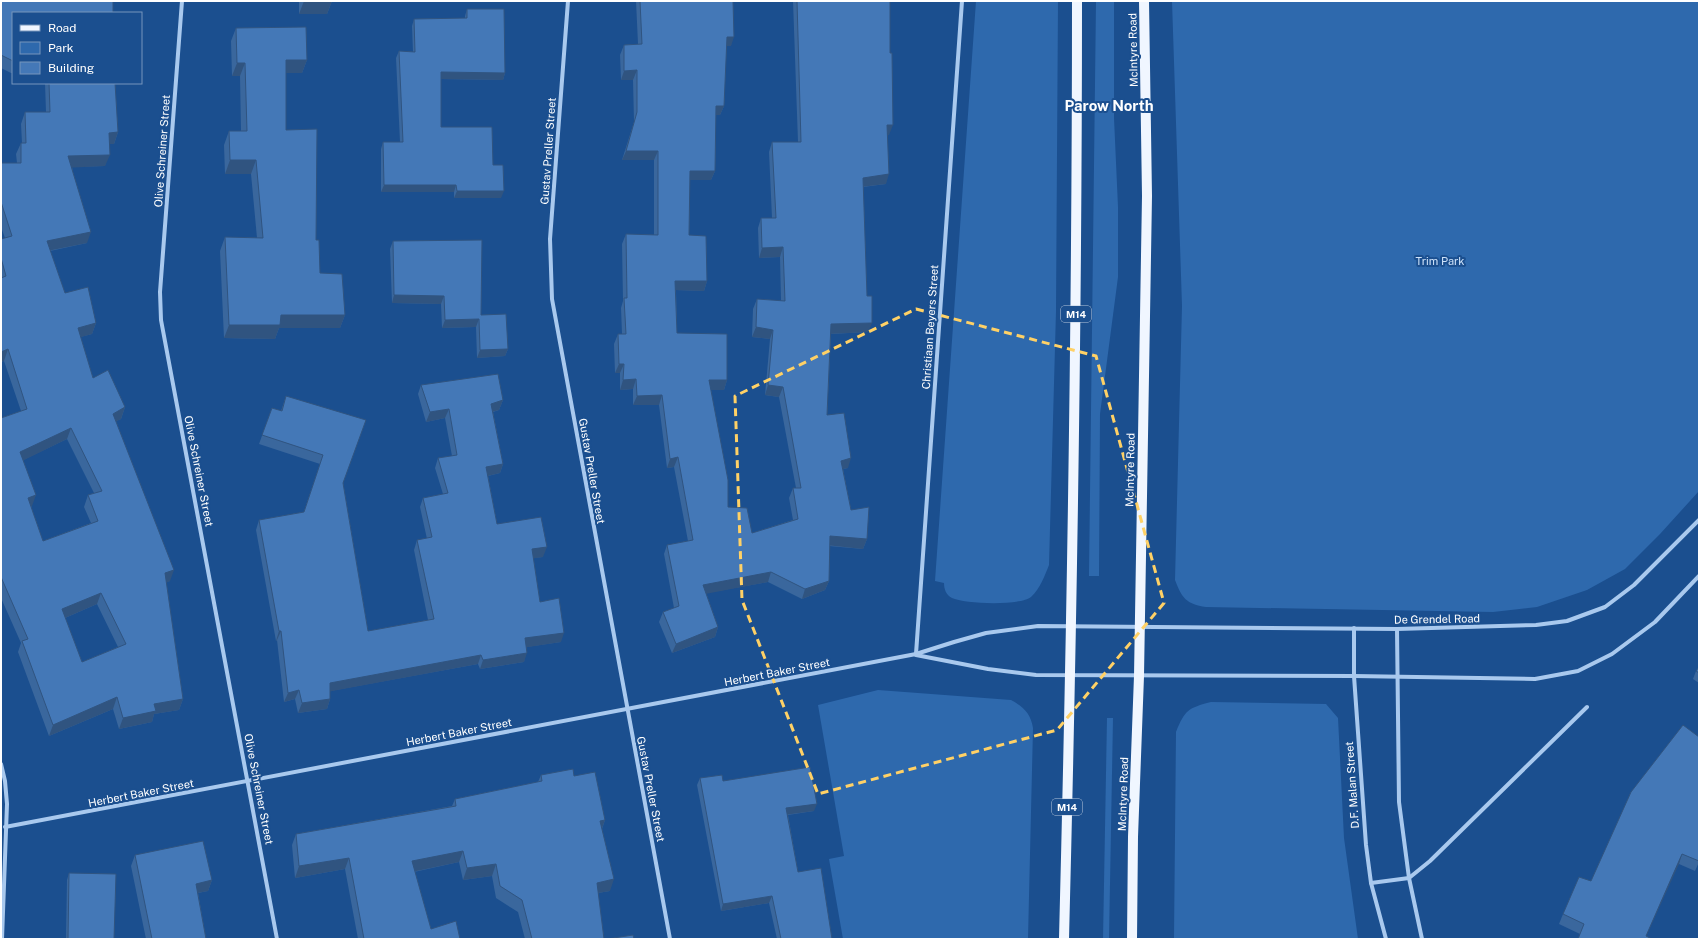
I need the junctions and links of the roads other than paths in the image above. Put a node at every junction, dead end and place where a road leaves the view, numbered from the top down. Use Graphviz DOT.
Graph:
graph roads {
  1 [pos="182,1"];
  2 [pos="568,1"];
  3 [pos="962,1"];
  4 [pos="1077,1"];
  5 [pos="1144,1"];
  6 [pos="1699,520"];
  7 [pos="1699,576"];
  8 [pos="1071,626"];
  9 [pos="1140,626"];
  10 [pos="1354,628"];
  11 [pos="1397,629"];
  12 [pos="916,654"];
  13 [pos="1070,675"];
  14 [pos="1139,676"];
  15 [pos="1354,676"];
  16 [pos="1397,677"];
  17 [pos="1587,707"];
  18 [pos="627,710"];
  19 [pos="1,764"];
  20 [pos="249,782"];
  21 [pos="6,828"];
  22 [pos="1409,878"];
  23 [pos="1371,883"];
  24 [pos="2,939"];
  25 [pos="278,939"];
  26 [pos="670,939"];
  27 [pos="1064,939"];
  28 [pos="1132,939"];
  29 [pos="1386,939"];
  30 [pos="1422,939"];
  1 -- 20 [label="street, Olive Schreiner Street"];
  2 -- 18 [label="street, Gustav Preller Street"];
  3 -- 12 [label="street, Christiaan Beyers Street"];
  4 -- 8 [label="main road, M14"];
  5 -- 9 [label="main road, McIntyre Road"];
  6 -- 11 [label="street, De Grendel Road"];
  7 -- 16 [label="street"];
  8 -- 9 [label="street, De Grendel Road"];
  8 -- 12 [label="street, Herbert Baker Street"];
  8 -- 13 [label="main road, M14"];
  9 -- 10 [label="street, De Grendel Road"];
  9 -- 14 [label="main road, McIntyre Road"];
  10 -- 11 [label="street, De Grendel Road"];
  10 -- 15 [label="street, D.F. Malan Street"];
  11 -- 16 [label="street"];
  12 -- 13 [label="street, Herbert Baker Street"];
  12 -- 18 [label="street, Herbert Baker Street"];
  13 -- 14 [label="street, Herbert Baker Street"];
  13 -- 27 [label="main road, M14"];
  14 -- 15 [label="street"];
  14 -- 28 [label="main road, McIntyre Road"];
  15 -- 16 [label="street"];
  15 -- 23 [label="street, D.F. Malan Street"];
  16 -- 22 [label="street"];
  17 -- 22 [label="street"];
  18 -- 20 [label="street, Herbert Baker Street"];
  18 -- 26 [label="street, Gustav Preller Street"];
  19 -- 21 [label="street"];
  20 -- 21 [label="street, Herbert Baker Street"];
  20 -- 25 [label="street, Olive Schreiner Street"];
  21 -- 24 [label="street"];
  22 -- 23 [label="street"];
  22 -- 30 [label="street"];
  23 -- 29 [label="street, D.F. Malan Street"];
}
